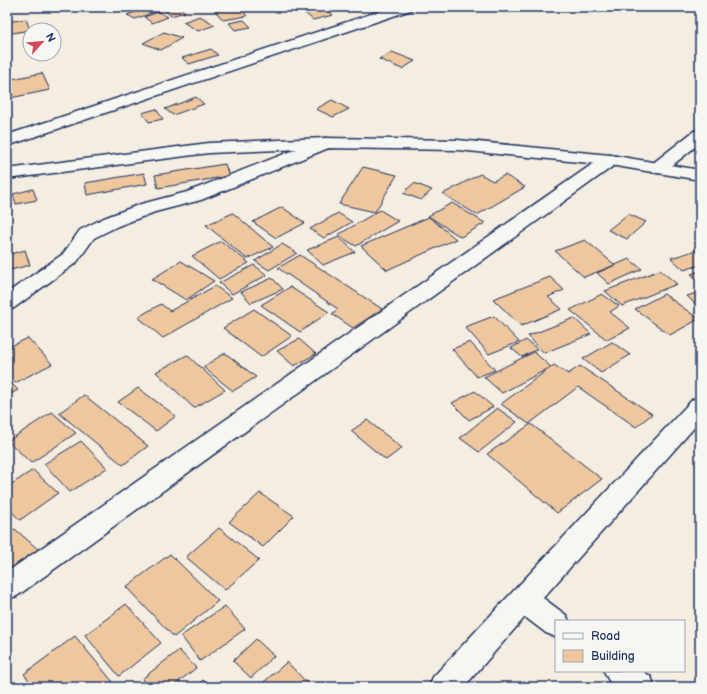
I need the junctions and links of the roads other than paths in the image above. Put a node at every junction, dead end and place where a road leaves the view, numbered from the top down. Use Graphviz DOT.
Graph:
graph roads {
  1 [pos="406,7"];
  2 [pos="700,135"];
  3 [pos="7,141"];
  4 [pos="325,143"];
  5 [pos="610,160"];
  6 [pos="658,168"];
  7 [pos="7,174"];
  8 [pos="700,175"];
  9 [pos="7,303"];
  10 [pos="700,406"];
  11 [pos="7,587"];
  12 [pos="524,600"];
  13 [pos="555,623"];
  14 [pos="620,672"];
  15 [pos="444,687"];
  16 [pos="640,687"];
  1 -- 3 [label="street"];
  2 -- 6 [label="street"];
  4 -- 5 [label="street"];
  4 -- 7 [label="street"];
  4 -- 9 [label="street"];
  5 -- 6 [label="street"];
  5 -- 11 [label="street"];
  6 -- 8 [label="street"];
  10 -- 12 [label="street"];
  12 -- 13 [label="street"];
  12 -- 15 [label="street"];
  14 -- 16 [label="street"];
}
